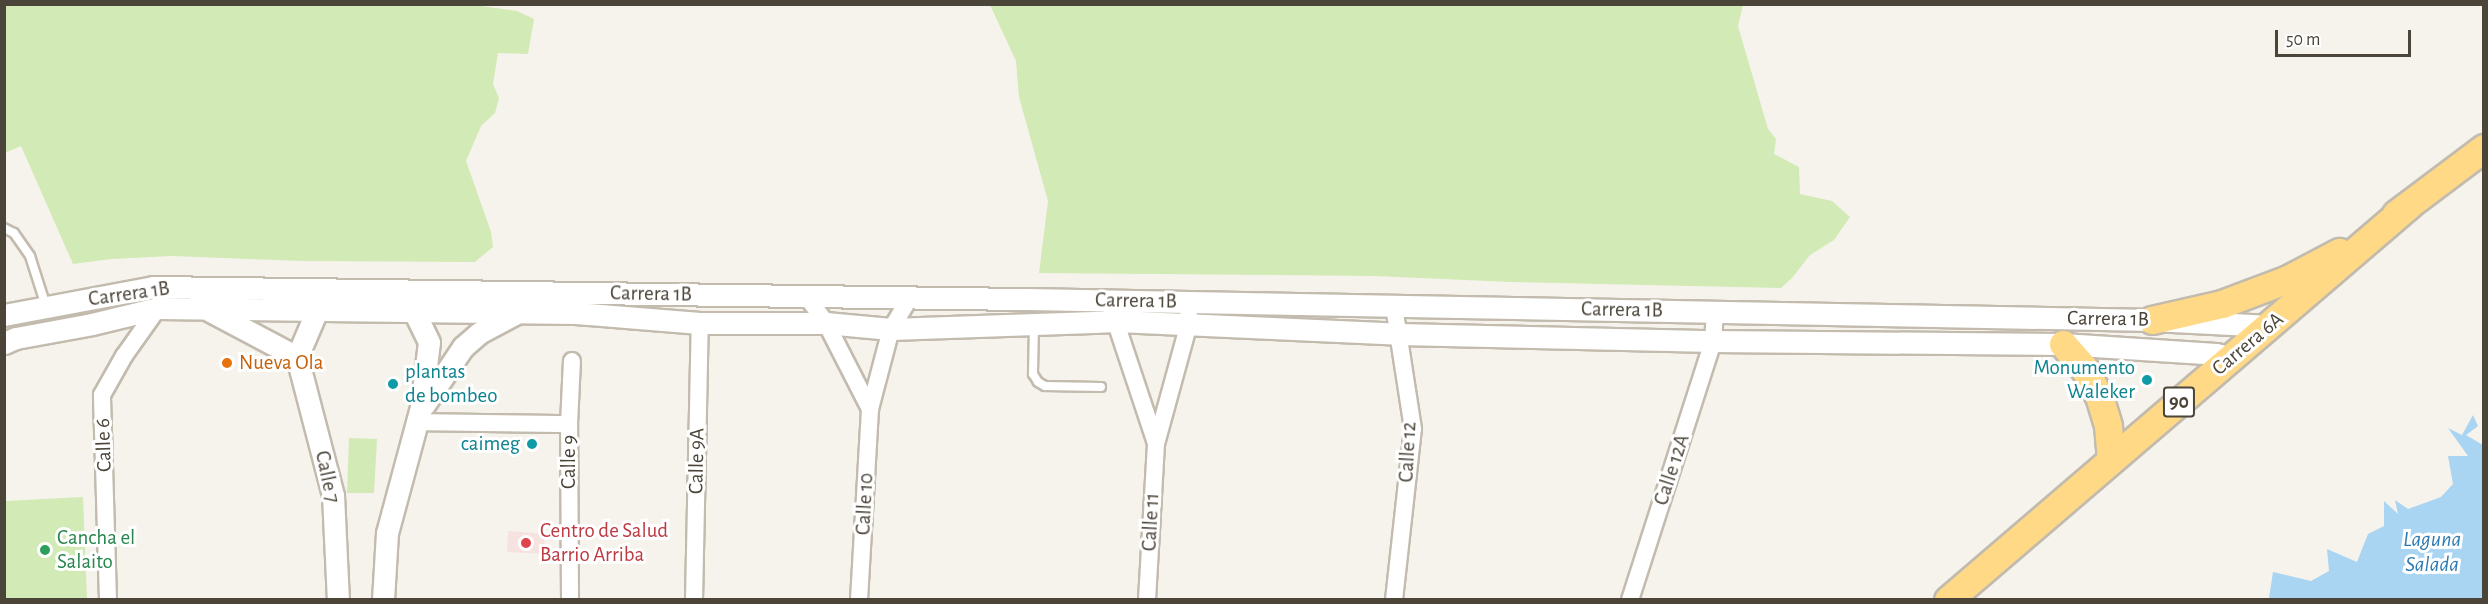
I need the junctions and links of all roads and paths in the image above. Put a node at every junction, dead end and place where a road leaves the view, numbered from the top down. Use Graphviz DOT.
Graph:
graph roads {
  1 [pos="2484,147"];
  2 [pos="2410,204"];
  3 [pos="4,228"];
  4 [pos="333,289"];
  5 [pos="404,290"];
  6 [pos="806,296"];
  7 [pos="910,297"];
  8 [pos="1108,301"];
  9 [pos="1394,306"];
  10 [pos="46,307"];
  11 [pos="158,308"];
  12 [pos="205,308"];
  13 [pos="317,310"];
  14 [pos="414,311"];
  15 [pos="1714,312"];
  16 [pos="519,313"];
  17 [pos="1189,313"];
  18 [pos="4,315"];
  19 [pos="2152,320"];
  20 [pos="1117,321"];
  21 [pos="700,323"];
  22 [pos="826,323"];
  23 [pos="1034,324"];
  24 [pos="2271,326"];
  25 [pos="891,329"];
  26 [pos="1399,334"];
  27 [pos="1713,341"];
  28 [pos="4,343"];
  29 [pos="2063,344"];
  30 [pos="297,357"];
  31 [pos="2233,358"];
  32 [pos="572,361"];
  33 [pos="1101,387"];
  34 [pos="870,409"];
  35 [pos="420,415"];
  36 [pos="569,424"];
  37 [pos="1156,444"];
  38 [pos="2111,458"];
  39 [pos="108,600"];
  40 [pos="338,600"];
  41 [pos="383,600"];
  42 [pos="570,600"];
  43 [pos="694,600"];
  44 [pos="859,600"];
  45 [pos="1147,600"];
  46 [pos="1394,600"];
  47 [pos="1630,600"];
  48 [pos="1948,600"];
  1 -- 2 [label="highway, 90"];
  2 -- 19 [label="highway"];
  2 -- 24 [label="highway, Carrera 6A / 90"];
  3 -- 10 [label="lane"];
  4 -- 5 [label="street, Carrera 1B"];
  4 -- 10 [label="street, Carrera 1B"];
  4 -- 13 [label="street"];
  5 -- 6 [label="street, Carrera 1B"];
  5 -- 14 [label="street"];
  6 -- 7 [label="street, Carrera 1B"];
  6 -- 22 [label="street"];
  7 -- 8 [label="street, Carrera 1B"];
  7 -- 25 [label="street, Calle 10"];
  8 -- 17 [label="street, Carrera 1B"];
  8 -- 20 [label="street"];
  9 -- 15 [label="street, Carrera 1B"];
  9 -- 17 [label="street, Carrera 1B"];
  9 -- 26 [label="street, Calle 12"];
  10 -- 18 [label="street, Carrera 1B"];
  11 -- 12 [label="street, Carrera 1B"];
  11 -- 28 [label="street, Carrera 1B"];
  11 -- 39 [label="street, Calle 6"];
  12 -- 13 [label="street, Carrera 1B"];
  12 -- 30 [label="street"];
  13 -- 14 [label="street, Carrera 1B"];
  13 -- 30 [label="street"];
  14 -- 16 [label="street, Carrera 1B"];
  14 -- 35 [label="street"];
  15 -- 19 [label="street, Carrera 1B"];
  15 -- 27 [label="street, Calle 12A"];
  16 -- 21 [label="street, Carrera 1B"];
  16 -- 35 [label="street"];
  17 -- 20 [label="street, Carrera 1B"];
  17 -- 26 [label="street, Carrera 1B"];
  17 -- 37 [label="street"];
  19 -- 24 [label="street, Carrera 1B"];
  20 -- 23 [label="street, Carrera 1B"];
  20 -- 37 [label="street"];
  21 -- 22 [label="street, Carrera 1B"];
  21 -- 43 [label="street, Calle 9A"];
  22 -- 25 [label="street, Carrera 1B"];
  22 -- 34 [label="street"];
  23 -- 25 [label="street, Carrera 1B"];
  23 -- 33 [label="lane"];
  24 -- 31 [label="highway, Carrera 6A / 90"];
  25 -- 34 [label="street, Calle 10"];
  26 -- 27 [label="street, Carrera 1B"];
  26 -- 46 [label="street, Calle 12"];
  27 -- 29 [label="street, Carrera 1B"];
  27 -- 47 [label="street, Calle 12A"];
  29 -- 31 [label="street, Carrera 1B"];
  29 -- 38 [label="highway"];
  30 -- 40 [label="street, Calle 7"];
  31 -- 38 [label="highway, Carrera 6A / 90"];
  32 -- 36 [label="street, Calle 9"];
  34 -- 44 [label="street, Calle 10"];
  35 -- 36 [label="street"];
  35 -- 41 [label="street"];
  36 -- 42 [label="street, Calle 9"];
  37 -- 45 [label="street, Calle 11"];
  38 -- 48 [label="highway, Carrera 6A / 90"];
}
